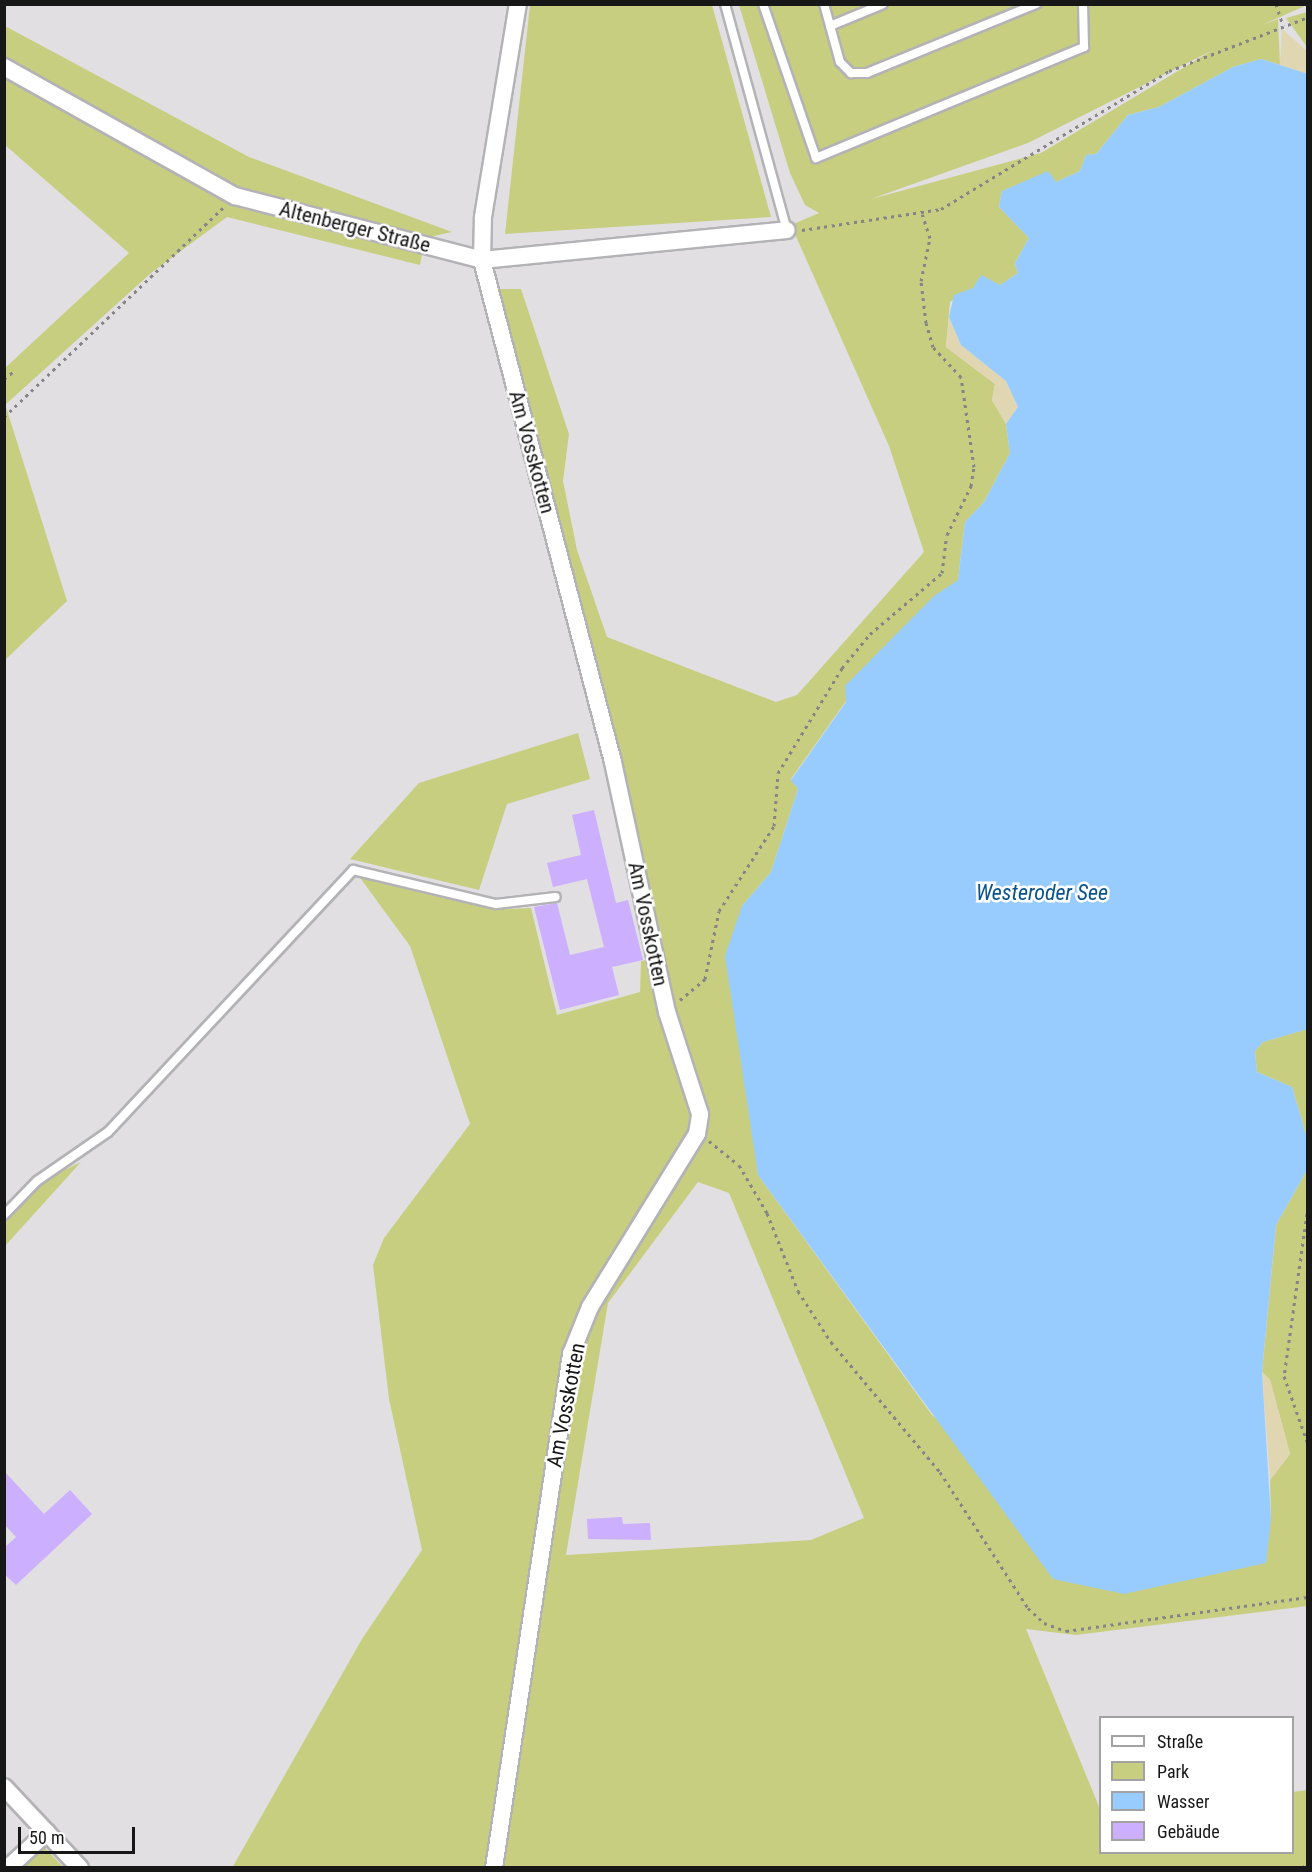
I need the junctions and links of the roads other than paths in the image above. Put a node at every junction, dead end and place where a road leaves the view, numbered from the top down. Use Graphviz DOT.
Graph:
graph roads {
  1 [pos="518,4"];
  2 [pos="725,4"];
  3 [pos="763,4"];
  4 [pos="824,4"];
  5 [pos="883,4"];
  6 [pos="1036,4"];
  7 [pos="1083,4"];
  8 [pos="830,26"];
  9 [pos="4,67"];
  10 [pos="787,230"];
  11 [pos="482,260"];
  12 [pos="556,897"];
  13 [pos="4,1215"];
  14 [pos="4,1787"];
  15 [pos="47,1832"];
  16 [pos="8,1868"];
  17 [pos="80,1868"];
  18 [pos="494,1868"];
  1 -- 11 [label="street"];
  2 -- 10 [label="lane"];
  3 -- 7 [label="lane"];
  4 -- 8 [label="lane"];
  5 -- 8 [label="lane"];
  6 -- 8 [label="lane"];
  9 -- 11 [label="street, Altenberger Straße"];
  10 -- 11 [label="street"];
  11 -- 18 [label="street, Am Vosskotten"];
  12 -- 13 [label="lane"];
  14 -- 15 [label="street"];
  15 -- 16 [label="street"];
  15 -- 17 [label="street"];
}
